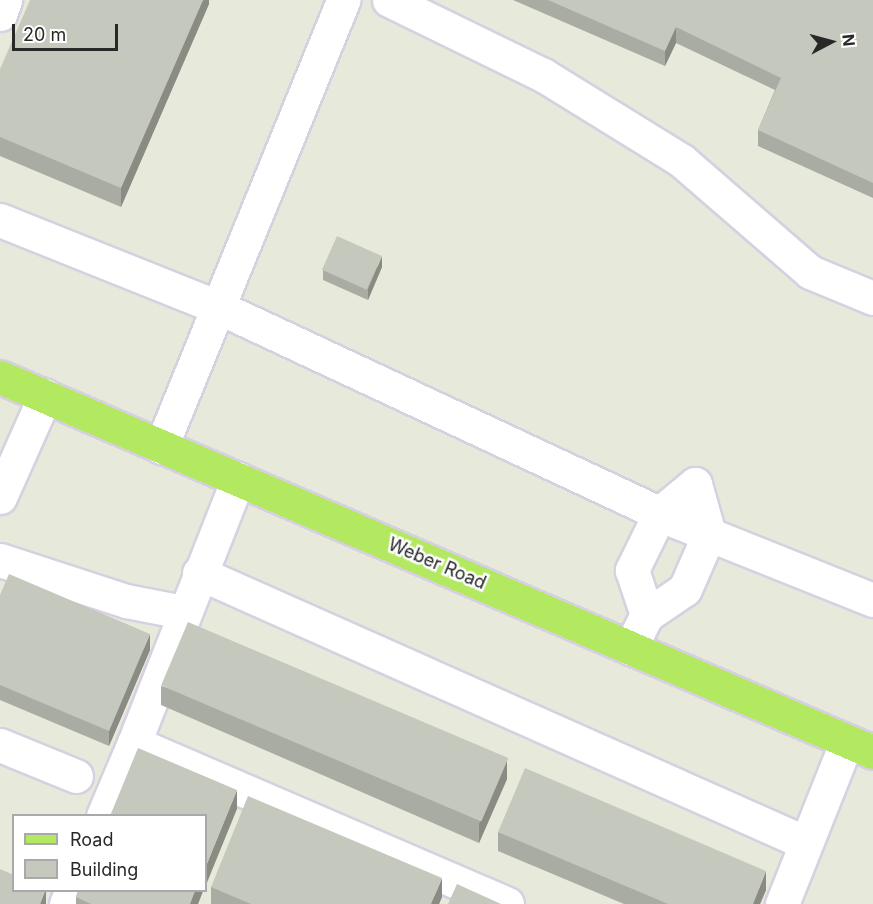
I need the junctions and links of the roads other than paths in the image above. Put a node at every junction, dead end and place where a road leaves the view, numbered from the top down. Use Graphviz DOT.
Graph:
graph roads {
  1 [pos="5,0"];
  2 [pos="343,0"];
  3 [pos="389,0"];
  4 [pos="0,14"];
  5 [pos="0,220"];
  6 [pos="873,298"];
  7 [pos="218,307"];
  8 [pos="0,377"];
  9 [pos="45,396"];
  10 [pos="161,447"];
  11 [pos="238,479"];
  12 [pos="0,497"];
  13 [pos="660,513"];
  14 [pos="709,534"];
  15 [pos="0,560"];
  16 [pos="199,573"];
  17 [pos="873,600"];
  18 [pos="183,612"];
  19 [pos="647,615"];
  20 [pos="630,648"];
  21 [pos="134,743"];
  22 [pos="0,745"];
  23 [pos="860,746"];
  24 [pos="76,776"];
  25 [pos="105,814"];
  26 [pos="806,843"];
  27 [pos="507,904"];
  28 [pos="782,904"];
  1 -- 4 [label="lane"];
  2 -- 7 [label="lane"];
  3 -- 6 [label="lane"];
  5 -- 7 [label="lane"];
  7 -- 10 [label="lane"];
  7 -- 13 [label="lane"];
  8 -- 9 [label="main road, Weber Road"];
  9 -- 10 [label="main road, Weber Road"];
  9 -- 12 [label="lane"];
  10 -- 11 [label="main road, Weber Road"];
  11 -- 16 [label="lane"];
  11 -- 20 [label="main road, Weber Road"];
  13 -- 14 [label="lane"];
  13 -- 19 [label="lane"];
  14 -- 17 [label="lane"];
  14 -- 19 [label="lane"];
  15 -- 18 [label="lane"];
  16 -- 18 [label="lane"];
  16 -- 26 [label="lane"];
  18 -- 21 [label="lane"];
  19 -- 20 [label="lane"];
  20 -- 23 [label="main road, Weber Road"];
  21 -- 25 [label="lane"];
  21 -- 27 [label="lane"];
  22 -- 24 [label="lane"];
  23 -- 26 [label="lane"];
  26 -- 28 [label="lane"];
}
